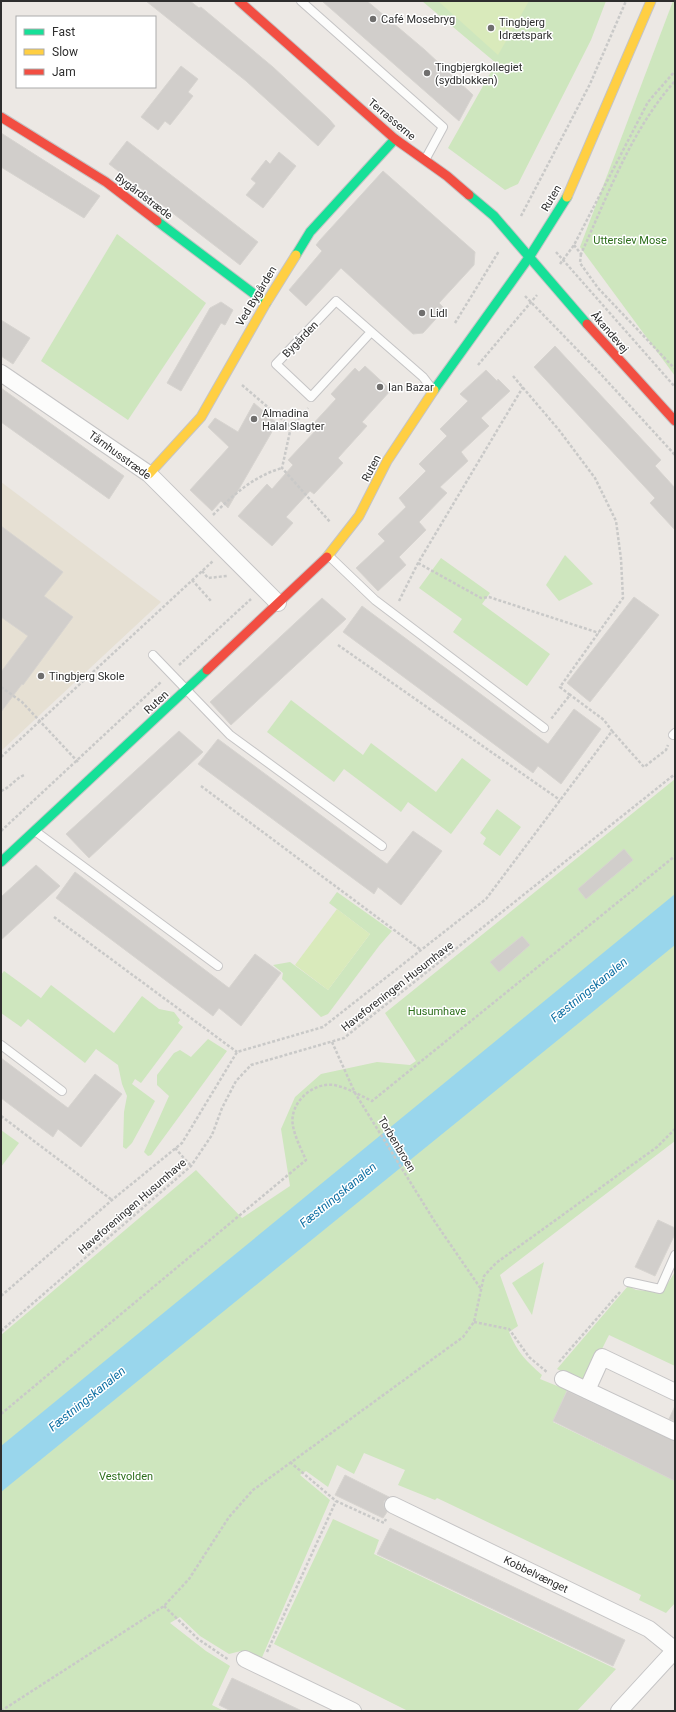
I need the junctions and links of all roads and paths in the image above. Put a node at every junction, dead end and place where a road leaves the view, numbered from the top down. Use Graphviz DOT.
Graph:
graph roads {
  1 [pos="239,1"];
  2 [pos="301,1"];
  3 [pos="626,1"];
  4 [pos="651,1"];
  5 [pos="675,71"];
  6 [pos="675,81"];
  7 [pos="1,117"];
  8 [pos="395,139"];
  9 [pos="425,160"];
  10 [pos="494,216"];
  11 [pos="520,216"];
  12 [pos="510,234"];
  13 [pos="542,235"];
  14 [pos="581,254"];
  15 [pos="530,256"];
  16 [pos="266,303"];
  17 [pos="372,332"];
  18 [pos="675,369"];
  19 [pos="227,372"];
  20 [pos="1,373"];
  21 [pos="513,376"];
  22 [pos="523,387"];
  23 [pos="675,387"];
  24 [pos="433,391"];
  25 [pos="311,397"];
  26 [pos="675,421"];
  27 [pos="291,427"];
  28 [pos="282,468"];
  29 [pos="149,474"];
  30 [pos="333,525"];
  31 [pos="202,527"];
  32 [pos="225,550"];
  33 [pos="329,556"];
  34 [pos="418,563"];
  35 [pos="240,565"];
  36 [pos="202,571"];
  37 [pos="192,580"];
  38 [pos="210,601"];
  39 [pos="278,603"];
  40 [pos="393,613"];
  41 [pos="599,633"];
  42 [pos="338,645"];
  43 [pos="153,654"];
  44 [pos="1,687"];
  45 [pos="186,690"];
  46 [pos="568,694"];
  47 [pos="39,722"];
  48 [pos="544,728"];
  49 [pos="612,731"];
  50 [pos="674,734"];
  51 [pos="1,757"];
  52 [pos="76,761"];
  53 [pos="675,774"];
  54 [pos="24,775"];
  55 [pos="92,777"];
  56 [pos="201,786"];
  57 [pos="1,791"];
  58 [pos="560,800"];
  59 [pos="35,830"];
  60 [pos="1,831"];
  61 [pos="382,846"];
  62 [pos="675,856"];
  63 [pos="1,862"];
  64 [pos="54,917"];
  65 [pos="421,950"];
  66 [pos="218,966"];
  67 [pos="332,1042"];
  68 [pos="1,1045"];
  69 [pos="238,1052"];
  70 [pos="62,1091"];
  71 [pos="355,1093"];
  72 [pos="1,1116"];
  73 [pos="674,1131"];
  74 [pos="175,1148"];
  75 [pos="191,1166"];
  76 [pos="112,1200"];
  77 [pos="675,1255"];
  78 [pos="628,1282"];
  79 [pos="481,1289"];
  80 [pos="1,1296"];
  81 [pos="474,1322"];
  82 [pos="1,1331"];
  83 [pos="563,1379"];
  84 [pos="587,1390"];
  85 [pos="675,1392"];
  86 [pos="1,1414"];
  87 [pos="675,1432"];
  88 [pos="290,1462"];
  89 [pos="336,1501"];
  90 [pos="394,1505"];
  91 [pos="164,1606"];
  92 [pos="675,1650"];
  93 [pos="244,1659"];
  94 [pos="261,1667"];
  95 [pos="1,1711"];
  96 [pos="353,1711"];
  97 [pos="619,1711"];
  1 -- 8 [label="street, Terrasserne"];
  2 -- 9 [label="lane"];
  3 -- 11 [label="path"];
  4 -- 13 [label="street, Ruten"];
  5 -- 14 [label="path"];
  6 -- 14 [label="path"];
  7 -- 16 [label="street, Bygårdstræde"];
  8 -- 9 [label="street, Terrasserne"];
  8 -- 16 [label="street, Ved Bygården"];
  9 -- 10 [label="street, Terrasserne"];
  10 -- 11 [label="path"];
  10 -- 12 [label="street, Terrasserne"];
  11 -- 12 [label="path"];
  11 -- 13 [label="path"];
  12 -- 15 [label="street, Terrasserne"];
  13 -- 15 [label="street, Ruten"];
  13 -- 23 [label="path"];
  14 -- 18 [label="path"];
  15 -- 24 [label="street, Ruten"];
  15 -- 26 [label="street, Åkandevej"];
  16 -- 19 [label="street, Ved Bygården"];
  17 -- 24 [label="lane, Bygården"];
  17 -- 25 [label="lane"];
  17 -- 25 [label="lane, Bygården"];
  19 -- 27 [label="path"];
  19 -- 29 [label="street, Ved Bygården"];
  20 -- 29 [label="street, Tårnhusstræde"];
  21 -- 22 [label="path"];
  22 -- 34 [label="path"];
  22 -- 41 [label="path"];
  24 -- 33 [label="street, Ruten"];
  25 -- 27 [label="path"];
  27 -- 28 [label="path"];
  28 -- 30 [label="path"];
  28 -- 31 [label="path"];
  29 -- 31 [label="street, Tårnhusstræde"];
  31 -- 32 [label="street, Tårnhusstræde"];
  32 -- 35 [label="street, Tårnhusstræde"];
  32 -- 36 [label="path"];
  33 -- 39 [label="street, Ruten"];
  33 -- 40 [label="lane"];
  34 -- 40 [label="path"];
  34 -- 41 [label="path"];
  35 -- 36 [label="path"];
  35 -- 39 [label="street, Tårnhusstræde"];
  36 -- 37 [label="path"];
  37 -- 38 [label="path"];
  37 -- 47 [label="path"];
  39 -- 45 [label="street, Ruten"];
  40 -- 48 [label="lane"];
  41 -- 46 [label="path"];
  42 -- 58 [label="path"];
  43 -- 45 [label="lane"];
  44 -- 47 [label="path"];
  45 -- 55 [label="street, Ruten"];
  45 -- 61 [label="lane"];
  46 -- 48 [label="path"];
  46 -- 49 [label="path"];
  47 -- 51 [label="path"];
  47 -- 52 [label="path"];
  49 -- 50 [label="path"];
  49 -- 58 [label="path"];
  52 -- 55 [label="path"];
  52 -- 60 [label="path"];
  53 -- 67 [label="path, Haveforeningen Husumhave"];
  54 -- 57 [label="path"];
  55 -- 59 [label="street, Ruten"];
  56 -- 65 [label="path"];
  58 -- 65 [label="path"];
  59 -- 63 [label="street, Ruten"];
  59 -- 66 [label="lane"];
  62 -- 71 [label="path"];
  64 -- 69 [label="path"];
  65 -- 69 [label="path"];
  67 -- 71 [label="path, Torbenbroen"];
  67 -- 75 [label="path, Haveforeningen Husumhave"];
  68 -- 70 [label="lane"];
  69 -- 74 [label="path"];
  71 -- 79 [label="path, Torbenbroen"];
  71 -- 86 [label="path"];
  72 -- 76 [label="path"];
  73 -- 79 [label="path"];
  74 -- 75 [label="path"];
  74 -- 76 [label="path"];
  75 -- 82 [label="path, Haveforeningen Husumhave"];
  76 -- 80 [label="path"];
  77 -- 78 [label="lane"];
  78 -- 81 [label="path"];
  79 -- 81 [label="path"];
  81 -- 88 [label="path"];
  83 -- 84 [label="street"];
  84 -- 85 [label="street"];
  84 -- 87 [label="street"];
  88 -- 89 [label="path"];
  88 -- 91 [label="path"];
  89 -- 90 [label="path"];
  89 -- 94 [label="path"];
  90 -- 92 [label="street, Kobbelvænget"];
  91 -- 93 [label="path"];
  91 -- 95 [label="path"];
  92 -- 97 [label="street, Kobbelvænget"];
  93 -- 94 [label="street"];
  94 -- 96 [label="street"];
}
